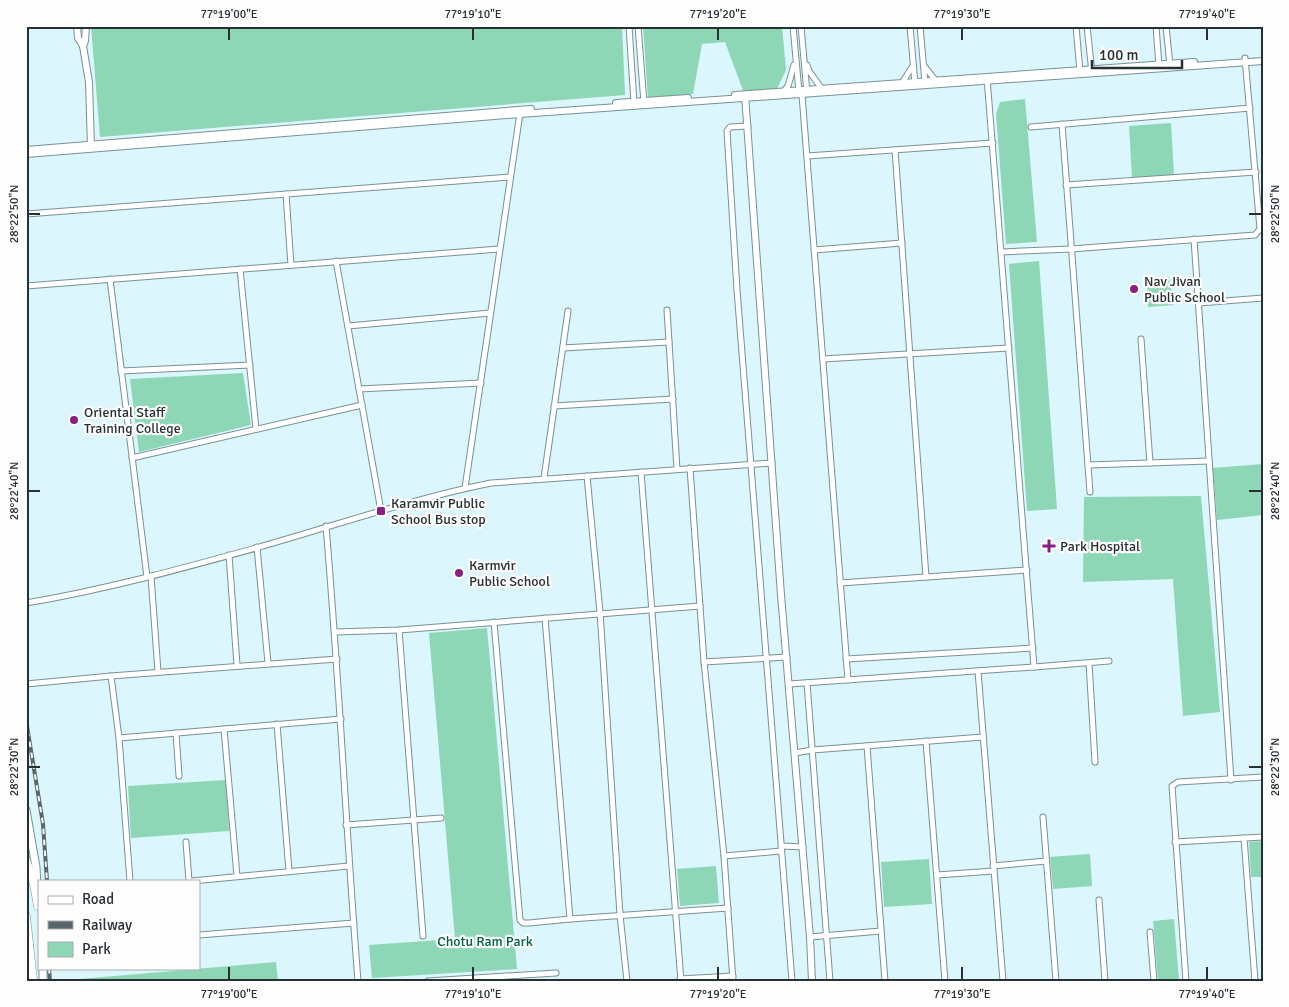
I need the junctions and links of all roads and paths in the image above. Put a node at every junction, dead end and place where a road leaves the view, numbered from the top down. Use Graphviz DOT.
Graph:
graph roads {
  1 [pos="78,26"];
  2 [pos="86,26"];
  3 [pos="629,26"];
  4 [pos="638,26"];
  5 [pos="793,26"];
  6 [pos="802,26"];
  7 [pos="910,26"];
  8 [pos="920,26"];
  9 [pos="1076,26"];
  10 [pos="1087,26"];
  11 [pos="1156,26"];
  12 [pos="1166,26"];
  13 [pos="83,46"];
  14 [pos="795,56"];
  15 [pos="1263,57"];
  16 [pos="804,58"];
  17 [pos="1245,60"];
  18 [pos="1263,61"];
  19 [pos="913,64"];
  20 [pos="924,66"];
  21 [pos="1170,66"];
  22 [pos="1159,67"];
  23 [pos="1092,72"];
  24 [pos="1080,73"];
  25 [pos="987,80"];
  26 [pos="936,81"];
  27 [pos="902,83"];
  28 [pos="925,84"];
  29 [pos="915,85"];
  30 [pos="822,89"];
  31 [pos="783,92"];
  32 [pos="803,93"];
  33 [pos="745,97"];
  34 [pos="644,103"];
  35 [pos="634,104"];
  36 [pos="1250,108"];
  37 [pos="520,112"];
  38 [pos="1062,124"];
  39 [pos="748,126"];
  40 [pos="1032,126"];
  41 [pos="993,143"];
  42 [pos="92,148"];
  43 [pos="26,150"];
  44 [pos="895,150"];
  45 [pos="26,154"];
  46 [pos="807,156"];
  47 [pos="1256,172"];
  48 [pos="510,177"];
  49 [pos="1066,185"];
  50 [pos="286,194"];
  51 [pos="26,214"];
  52 [pos="1194,239"];
  53 [pos="902,243"];
  54 [pos="499,249"];
  55 [pos="1071,249"];
  56 [pos="814,250"];
  57 [pos="1001,252"];
  58 [pos="336,262"];
  59 [pos="291,265"];
  60 [pos="240,269"];
  61 [pos="110,279"];
  62 [pos="26,286"];
  63 [pos="1263,298"];
  64 [pos="1199,303"];
  65 [pos="667,310"];
  66 [pos="568,311"];
  67 [pos="490,313"];
  68 [pos="348,326"];
  69 [pos="1141,339"];
  70 [pos="669,342"];
  71 [pos="562,348"];
  72 [pos="1009,348"];
  73 [pos="910,354"];
  74 [pos="823,359"];
  75 [pos="250,365"];
  76 [pos="122,371"];
  77 [pos="481,383"];
  78 [pos="359,389"];
  79 [pos="673,399"];
  80 [pos="362,405"];
  81 [pos="554,406"];
  82 [pos="256,429"];
  83 [pos="132,458"];
  84 [pos="1209,461"];
  85 [pos="772,463"];
  86 [pos="1150,463"];
  87 [pos="751,465"];
  88 [pos="1088,465"];
  89 [pos="677,468"];
  90 [pos="690,468"];
  91 [pos="641,472"];
  92 [pos="587,476"];
  93 [pos="544,478"];
  94 [pos="465,488"];
  95 [pos="1090,492"];
  96 [pos="381,511"];
  97 [pos="326,526"];
  98 [pos="257,548"];
  99 [pos="229,555"];
  100 [pos="1027,570"];
  101 [pos="149,576"];
  102 [pos="926,577"];
  103 [pos="840,583"];
  104 [pos="26,603"];
  105 [pos="700,606"];
  106 [pos="651,610"];
  107 [pos="600,612"];
  108 [pos="545,618"];
  109 [pos="494,622"];
  110 [pos="399,630"];
  111 [pos="335,632"];
  112 [pos="1033,648"];
  113 [pos="787,657"];
  114 [pos="766,658"];
  115 [pos="337,659"];
  116 [pos="846,659"];
  117 [pos="1108,661"];
  118 [pos="704,662"];
  119 [pos="268,663"];
  120 [pos="1089,663"];
  121 [pos="237,666"];
  122 [pos="1034,667"];
  123 [pos="978,671"];
  124 [pos="158,672"];
  125 [pos="111,676"];
  126 [pos="848,680"];
  127 [pos="808,683"];
  128 [pos="26,684"];
  129 [pos="789,684"];
  130 [pos="341,719"];
  131 [pos="278,724"];
  132 [pos="224,729"];
  133 [pos="176,733"];
  134 [pos="983,737"];
  135 [pos="119,738"];
  136 [pos="926,741"];
  137 [pos="867,746"];
  138 [pos="812,750"];
  139 [pos="795,752"];
  140 [pos="1095,762"];
  141 [pos="180,776"];
  142 [pos="1263,777"];
  143 [pos="1231,780"];
  144 [pos="26,810"];
  145 [pos="441,818"];
  146 [pos="1042,818"];
  147 [pos="414,820"];
  148 [pos="346,825"];
  149 [pos="1263,837"];
  150 [pos="1244,838"];
  151 [pos="186,842"];
  152 [pos="1175,842"];
  153 [pos="803,847"];
  154 [pos="781,848"];
  155 [pos="724,856"];
  156 [pos="26,860"];
  157 [pos="1046,861"];
  158 [pos="349,866"];
  159 [pos="994,868"];
  160 [pos="289,872"];
  161 [pos="937,875"];
  162 [pos="237,876"];
  163 [pos="130,880"];
  164 [pos="190,880"];
  165 [pos="199,880"];
  166 [pos="1099,900"];
  167 [pos="38,906"];
  168 [pos="728,908"];
  169 [pos="675,912"];
  170 [pos="26,916"];
  171 [pos="620,916"];
  172 [pos="570,919"];
  173 [pos="354,923"];
  174 [pos="881,931"];
  175 [pos="1150,932"];
  176 [pos="200,935"];
  177 [pos="828,935"];
  178 [pos="423,936"];
  179 [pos="810,937"];
  180 [pos="556,973"];
  181 [pos="505,978"];
  182 [pos="733,978"];
  183 [pos="680,980"];
  184 [pos="33,981"];
  185 [pos="358,981"];
  186 [pos="428,981"];
  187 [pos="627,981"];
  188 [pos="792,981"];
  189 [pos="812,981"];
  190 [pos="830,981"];
  191 [pos="885,981"];
  192 [pos="945,981"];
  193 [pos="1003,981"];
  194 [pos="1056,981"];
  195 [pos="1105,981"];
  196 [pos="1154,981"];
  197 [pos="1186,981"];
  198 [pos="1255,981"];
  1 -- 13 [label="street"];
  2 -- 13 [label="street"];
  3 -- 35 [label="street"];
  4 -- 34 [label="street"];
  5 -- 14 [label="street"];
  6 -- 16 [label="street"];
  7 -- 19 [label="street"];
  8 -- 20 [label="street"];
  9 -- 24 [label="street"];
  10 -- 23 [label="street"];
  11 -- 22 [label="street"];
  12 -- 21 [label="street"];
  13 -- 42 [label="street"];
  14 -- 31 [label="street"];
  14 -- 32 [label="street"];
  15 -- 17 [label="street"];
  16 -- 30 [label="street"];
  16 -- 32 [label="street"];
  17 -- 18 [label="street"];
  17 -- 21 [label="street"];
  17 -- 36 [label="street"];
  19 -- 27 [label="street"];
  19 -- 29 [label="street"];
  20 -- 26 [label="street"];
  20 -- 28 [label="street"];
  21 -- 22 [label="street"];
  22 -- 23 [label="street"];
  23 -- 24 [label="street"];
  24 -- 25 [label="street"];
  25 -- 26 [label="street"];
  25 -- 28 [label="street"];
  25 -- 41 [label="street"];
  26 -- 28 [label="street"];
  27 -- 29 [label="street"];
  27 -- 30 [label="street"];
  28 -- 29 [label="street"];
  29 -- 32 [label="street"];
  30 -- 32 [label="street"];
  31 -- 32 [label="street"];
  31 -- 33 [label="street"];
  32 -- 33 [label="street"];
  32 -- 46 [label="street"];
  33 -- 34 [label="street"];
  33 -- 39 [label="street"];
  34 -- 35 [label="street"];
  35 -- 37 [label="street"];
  36 -- 38 [label="street"];
  36 -- 47 [label="street"];
  37 -- 42 [label="street"];
  37 -- 48 [label="street"];
  38 -- 40 [label="street"];
  38 -- 49 [label="street"];
  39 -- 85 [label="street"];
  39 -- 87 [label="street"];
  41 -- 44 [label="street"];
  41 -- 57 [label="street"];
  42 -- 43 [label="street"];
  42 -- 45 [label="street"];
  44 -- 46 [label="street"];
  44 -- 53 [label="street"];
  46 -- 56 [label="street"];
  47 -- 49 [label="street"];
  47 -- 52 [label="street"];
  48 -- 50 [label="street"];
  48 -- 54 [label="street"];
  49 -- 55 [label="street"];
  50 -- 51 [label="street"];
  50 -- 59 [label="street"];
  52 -- 55 [label="street"];
  52 -- 64 [label="street"];
  53 -- 56 [label="street"];
  53 -- 73 [label="street"];
  54 -- 58 [label="street"];
  54 -- 67 [label="street"];
  55 -- 57 [label="street"];
  55 -- 88 [label="street"];
  56 -- 74 [label="street"];
  57 -- 72 [label="street"];
  58 -- 59 [label="street"];
  58 -- 68 [label="street"];
  59 -- 60 [label="street"];
  60 -- 61 [label="street"];
  60 -- 75 [label="street"];
  61 -- 62 [label="street"];
  61 -- 76 [label="street"];
  63 -- 64 [label="street"];
  64 -- 84 [label="street"];
  65 -- 70 [label="street"];
  66 -- 71 [label="street"];
  67 -- 68 [label="street"];
  67 -- 77 [label="street"];
  68 -- 78 [label="street"];
  69 -- 86 [label="street"];
  70 -- 71 [label="street"];
  70 -- 79 [label="street"];
  71 -- 81 [label="street"];
  72 -- 73 [label="street"];
  72 -- 100 [label="street"];
  73 -- 74 [label="street"];
  73 -- 102 [label="street"];
  74 -- 103 [label="street"];
  75 -- 76 [label="street"];
  75 -- 82 [label="street"];
  76 -- 83 [label="street"];
  77 -- 78 [label="street"];
  77 -- 94 [label="street"];
  78 -- 80 [label="street"];
  79 -- 81 [label="street"];
  79 -- 89 [label="street"];
  80 -- 82 [label="street"];
  80 -- 96 [label="street"];
  81 -- 93 [label="street"];
  82 -- 83 [label="street"];
  83 -- 101 [label="street"];
  84 -- 86 [label="street"];
  84 -- 143 [label="street"];
  85 -- 87 [label="street"];
  85 -- 113 [label="street"];
  86 -- 88 [label="street"];
  87 -- 90 [label="street"];
  87 -- 114 [label="street"];
  88 -- 95 [label="street"];
  89 -- 90 [label="street"];
  89 -- 91 [label="street"];
  90 -- 105 [label="street"];
  91 -- 92 [label="street"];
  91 -- 106 [label="street"];
  92 -- 93 [label="street"];
  92 -- 107 [label="street"];
  93 -- 94 [label="street"];
  94 -- 96 [label="street"];
  96 -- 97 [label="street"];
  97 -- 98 [label="street"];
  97 -- 111 [label="street"];
  98 -- 99 [label="street"];
  98 -- 119 [label="street"];
  99 -- 101 [label="street"];
  99 -- 121 [label="street"];
  100 -- 102 [label="street"];
  100 -- 112 [label="street"];
  101 -- 104 [label="street"];
  101 -- 124 [label="street"];
  102 -- 103 [label="street"];
  103 -- 116 [label="street"];
  105 -- 106 [label="street"];
  105 -- 118 [label="street"];
  106 -- 107 [label="street"];
  106 -- 169 [label="street"];
  107 -- 108 [label="street"];
  107 -- 171 [label="street"];
  108 -- 109 [label="street"];
  108 -- 172 [label="street"];
  109 -- 110 [label="street"];
  109 -- 172 [label="street"];
  110 -- 111 [label="street"];
  110 -- 147 [label="street"];
  111 -- 115 [label="street"];
  112 -- 116 [label="street"];
  112 -- 122 [label="street"];
  113 -- 114 [label="street"];
  113 -- 129 [label="street"];
  114 -- 118 [label="street"];
  114 -- 154 [label="street"];
  115 -- 119 [label="street"];
  115 -- 130 [label="street"];
  116 -- 126 [label="street"];
  117 -- 120 [label="street"];
  118 -- 155 [label="street"];
  119 -- 121 [label="street"];
  120 -- 122 [label="street"];
  120 -- 140 [label="street"];
  121 -- 124 [label="street"];
  122 -- 123 [label="street"];
  123 -- 126 [label="street"];
  123 -- 134 [label="street"];
  124 -- 125 [label="street"];
  125 -- 128 [label="street"];
  125 -- 135 [label="street"];
  126 -- 127 [label="street"];
  127 -- 129 [label="street"];
  127 -- 138 [label="street"];
  129 -- 139 [label="street"];
  130 -- 131 [label="street"];
  130 -- 148 [label="street"];
  131 -- 132 [label="street"];
  131 -- 160 [label="street"];
  132 -- 133 [label="street"];
  132 -- 162 [label="street"];
  133 -- 135 [label="street"];
  133 -- 141 [label="street"];
  134 -- 136 [label="street"];
  134 -- 159 [label="street"];
  135 -- 163 [label="street"];
  136 -- 137 [label="street"];
  136 -- 161 [label="street"];
  137 -- 138 [label="street"];
  137 -- 174 [label="street"];
  138 -- 139 [label="street"];
  138 -- 177 [label="street"];
  139 -- 153 [label="street"];
  142 -- 143 [label="street"];
  143 -- 152 [label="street"];
  144 -- 167 [label="main road"];
  145 -- 147 [label="street"];
  146 -- 157 [label="street"];
  147 -- 148 [label="street"];
  147 -- 178 [label="street"];
  148 -- 158 [label="street"];
  149 -- 150 [label="street"];
  150 -- 152 [label="street"];
  150 -- 198 [label="street"];
  151 -- 164 [label="street"];
  152 -- 197 [label="street"];
  153 -- 154 [label="street"];
  153 -- 179 [label="street"];
  154 -- 155 [label="street"];
  154 -- 188 [label="street"];
  155 -- 168 [label="street"];
  156 -- 167 [label="highway"];
  157 -- 159 [label="street"];
  157 -- 194 [label="street"];
  158 -- 160 [label="street"];
  158 -- 173 [label="street"];
  159 -- 161 [label="street"];
  159 -- 193 [label="street"];
  160 -- 162 [label="street"];
  161 -- 192 [label="street"];
  162 -- 165 [label="street"];
  166 -- 195 [label="street"];
  168 -- 169 [label="street"];
  168 -- 182 [label="street"];
  169 -- 171 [label="street"];
  169 -- 183 [label="street"];
  170 -- 184 [label="highway"];
  171 -- 172 [label="street"];
  171 -- 187 [label="street"];
  173 -- 176 [label="street"];
  173 -- 185 [label="street"];
  174 -- 177 [label="street"];
  174 -- 191 [label="street"];
  175 -- 196 [label="street"];
  177 -- 179 [label="street"];
  177 -- 190 [label="street"];
  179 -- 189 [label="street"];
  180 -- 181 [label="street"];
  181 -- 186 [label="street"];
  182 -- 183 [label="street"];
}
